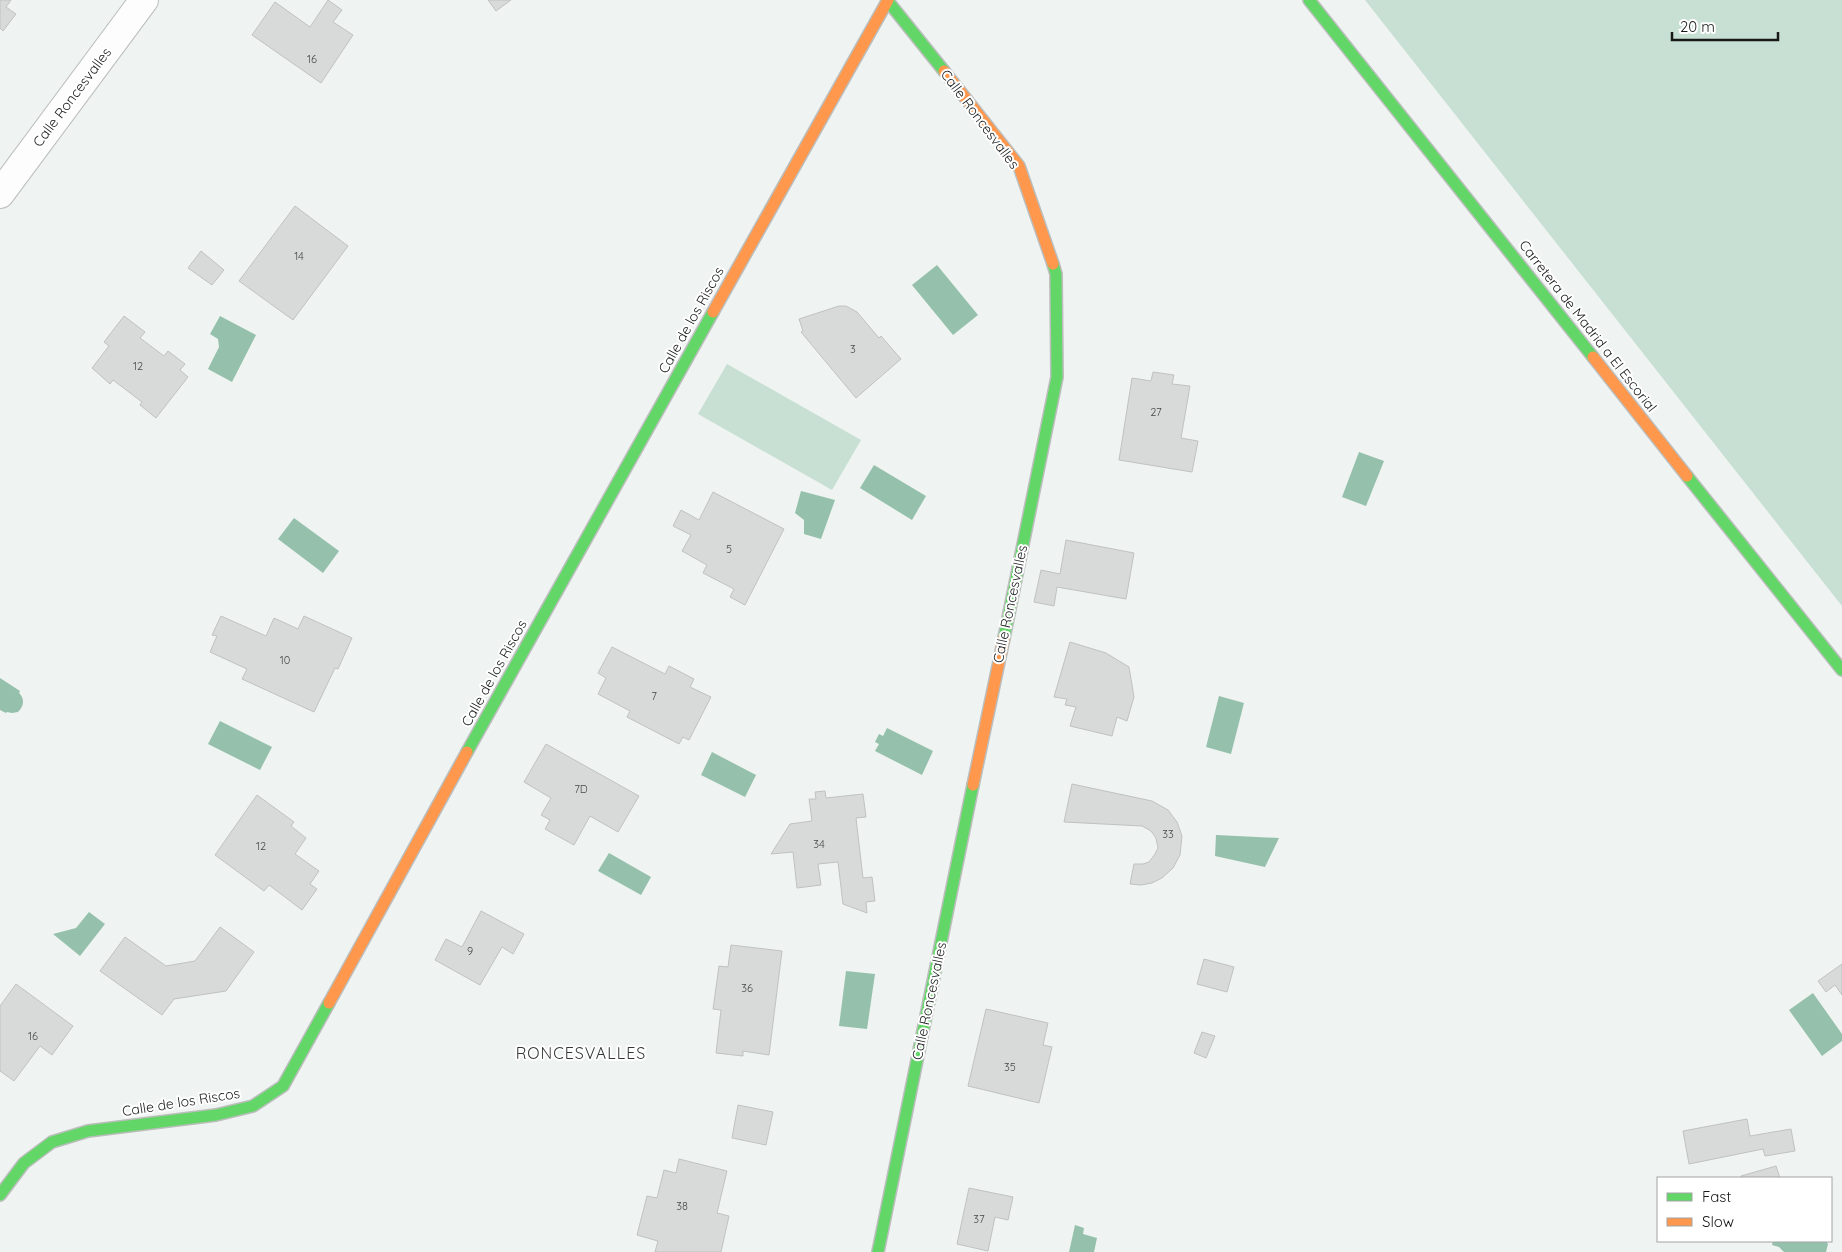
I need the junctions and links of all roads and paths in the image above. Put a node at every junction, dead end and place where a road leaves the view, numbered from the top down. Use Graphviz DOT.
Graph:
graph roads {
  1 [pos="144,0"];
  2 [pos="888,0"];
  3 [pos="1310,0"];
  4 [pos="0,194"];
  5 [pos="1842,670"];
  6 [pos="0,1196"];
  7 [pos="878,1252"];
  1 -- 4 [label="street, Calle Roncesvalles"];
  2 -- 6 [label="main road, Calle de los Riscos"];
  2 -- 7 [label="main road, Calle Roncesvalles"];
  3 -- 5 [label="main road, Carretera de Madrid a El Escorial"];
}
